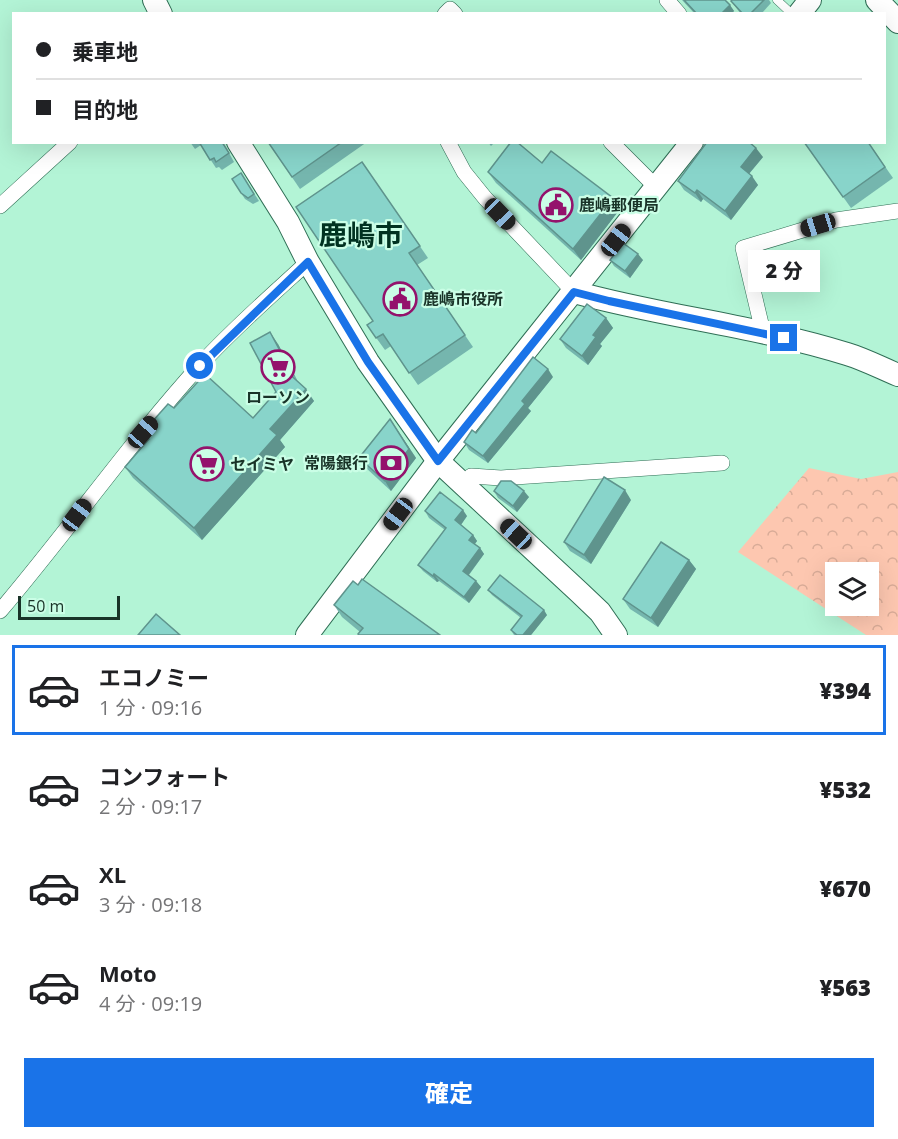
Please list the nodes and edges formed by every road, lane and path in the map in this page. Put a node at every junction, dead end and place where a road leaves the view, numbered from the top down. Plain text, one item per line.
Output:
1 (666, 0) edge
2 (777, 0) edge
3 (810, 0) edge
4 (876, 0) edge
5 (677, 12) edge
6 (790, 12) edge
7 (801, 12) edge
8 (898, 22) edge
9 (68, 144) edge
10 (239, 144) edge
11 (449, 144) edge
12 (613, 144) edge
13 (690, 144) edge
14 (657, 188) junction
15 (0, 206) edge
16 (898, 211) edge
17 (308, 262) junction
18 (574, 292) junction
19 (763, 332) junction
20 (898, 375) edge
21 (438, 461) junction
22 (722, 463) dead end
23 (471, 476) dead end
24 (0, 611) edge
25 (307, 635) edge
26 (616, 635) edge

1 - 5 street
2 - 6 lane
3 - 7 street
4 - 8 street
9 - 15 street
10 - 17 street
11 - 18 street
12 - 14 street
13 - 14 street
14 - 18 street
16 - 19 street
17 - 21 street
17 - 24 street
18 - 19 street
18 - 21 street
19 - 20 street
21 - 25 street
21 - 26 street
22 - 23 street

